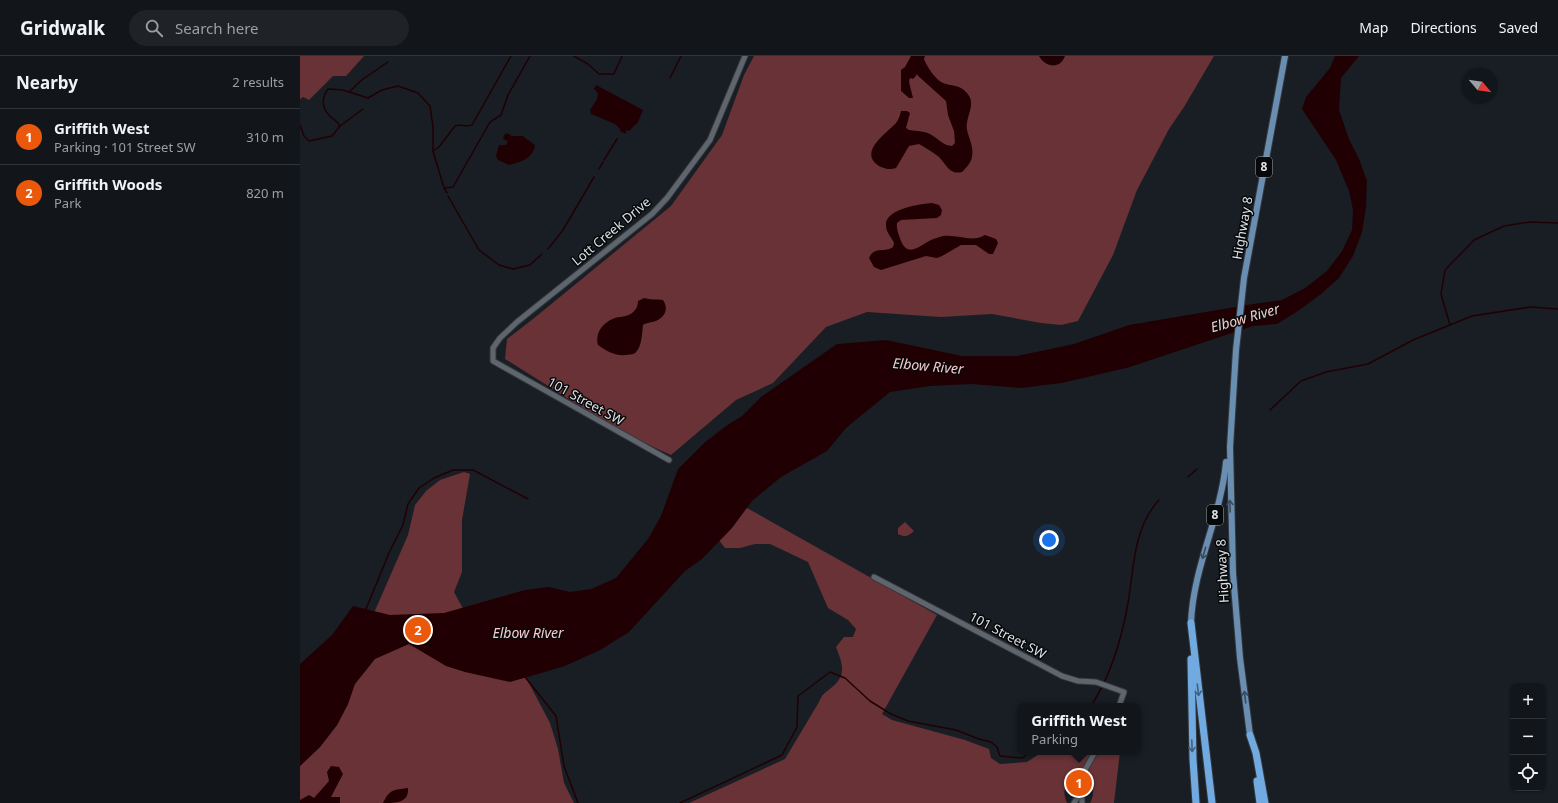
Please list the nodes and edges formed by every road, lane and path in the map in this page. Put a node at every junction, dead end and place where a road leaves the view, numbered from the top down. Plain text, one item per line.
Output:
1 (745, 56) edge
2 (1285, 56) edge
3 (492, 361) joint
4 (1232, 405) junction
5 (669, 460) dead end
6 (874, 577) dead end
7 (1191, 623) junction
8 (1120, 703) edge
9 (1250, 736) junction
10 (1093, 755) edge
11 (1081, 792) junction
12 (1074, 803) edge
13 (1082, 803) edge
14 (1196, 803) edge
15 (1212, 803) edge
16 (1260, 803) edge
17 (1265, 803) edge

1 - 3 street, Lott Creek Drive
2 - 4 main road, Highway 8 / 8
3 - 5 street, 101 Street SW
4 -> 7 main road, Highway 8 / 8
9 -> 4 main road, Highway 8 / 8
6 - 8 street, 101 Street SW
7 -> 14 highway
7 -> 15 highway
9 - 16 highway
9 - 17 highway
10 - 11 street
11 - 12 street
11 - 13 street

